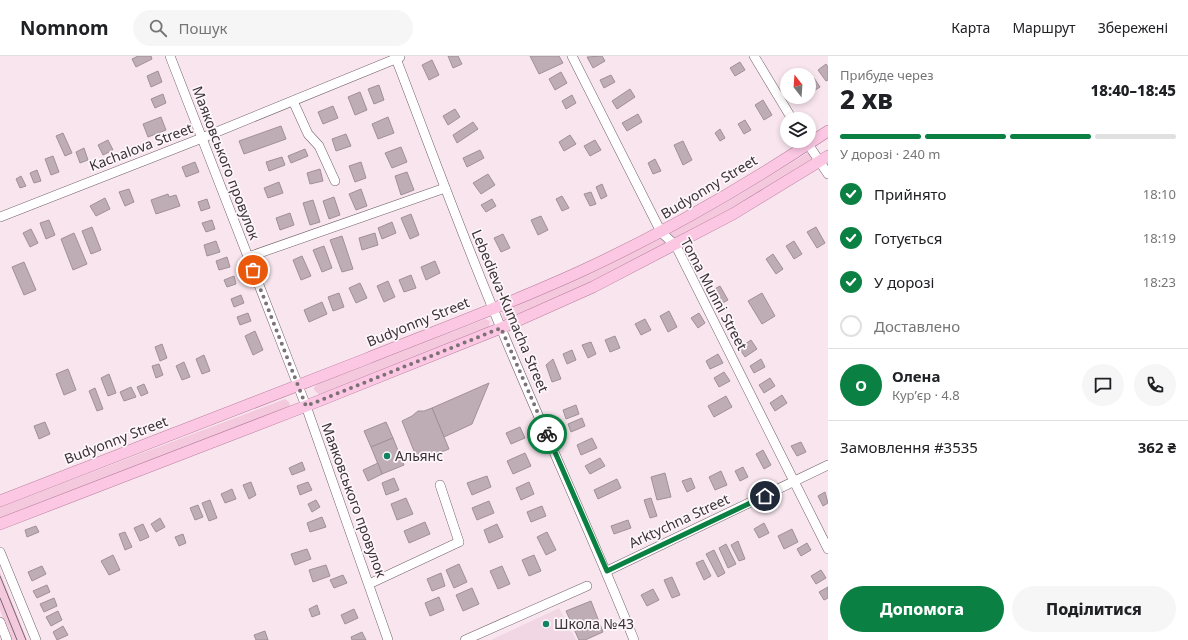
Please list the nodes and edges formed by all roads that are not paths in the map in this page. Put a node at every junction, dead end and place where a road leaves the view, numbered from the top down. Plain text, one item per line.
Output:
1 (170, 56) edge
2 (572, 56) edge
3 (754, 56) edge
4 (398, 57) edge
5 (293, 101) junction
6 (788, 112) edge
7 (828, 131) edge
8 (202, 138) junction
9 (816, 138) edge
10 (799, 148) edge
11 (812, 148) edge
12 (824, 159) edge
13 (828, 174) edge
14 (335, 181) dead end
15 (445, 188) junction
16 (0, 217) edge
17 (661, 232) junction
18 (676, 246) junction
19 (248, 257) junction
20 (493, 308) junction
21 (501, 328) junction
22 (298, 386) junction
23 (306, 406) junction
24 (828, 465) edge
25 (794, 483) junction
26 (440, 485) dead end
27 (0, 501) edge
28 (0, 524) edge
29 (828, 549) edge
30 (0, 552) edge
31 (607, 571) junction
32 (369, 584) junction
33 (586, 586) dead end
34 (0, 622) edge
35 (7, 640) edge
36 (36, 640) edge
37 (388, 640) edge
38 (465, 640) edge
39 (634, 640) edge

1 - 8 street, Маяковського провулок
2 - 17 street, Toma Munni Street
3 - 6 street
4 - 5 street, Kachalova Street
4 - 15 street, Lebedieva-Kumacha Street
5 - 8 street, Kachalova Street
5 - 14 street
7 - 9 main road, Budyonny Street
8 - 16 street, Kachalova Street
8 - 19 street, Маяковського провулок
10 - 17 main road, Budyonny Street
11 - 12 street
12 - 13 street
12 - 18 main road
15 - 19 street
15 - 20 street, Lebedieva-Kumacha Street
17 - 18 street, Toma Munni Street
17 - 20 main road, Budyonny Street
18 - 21 main road
18 - 25 street, Toma Munni Street
19 - 22 street, Маяковського провулок
20 - 21 street, Lebedieva-Kumacha Street
20 - 22 main road, Budyonny Street
21 - 23 main road
21 - 31 street, Lebedieva-Kumacha Street
22 - 23 street, Маяковського провулок
22 - 27 main road, Budyonny Street
23 - 28 main road
23 - 32 street, Маяковського провулок
24 - 25 street, Arktychna Street
25 - 29 street, Toma Munni Street
25 - 31 street, Arktychna Street
26 - 32 street
30 - 36 street
31 - 39 street, Lebedieva-Kumacha Street
32 - 37 street, Маяковського провулок
33 - 38 street
34 - 35 street

